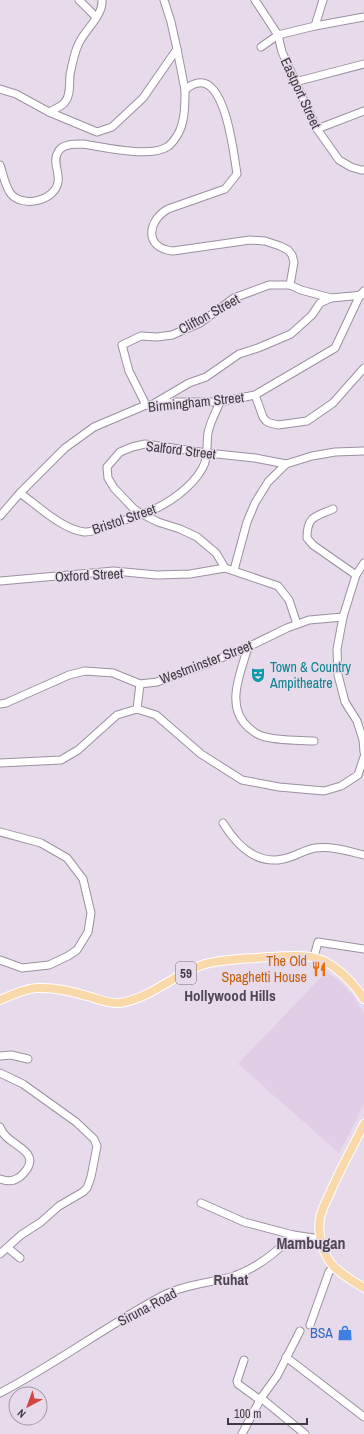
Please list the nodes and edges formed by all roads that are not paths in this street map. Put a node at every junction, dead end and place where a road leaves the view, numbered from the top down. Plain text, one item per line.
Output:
1 (78, 0) edge
2 (102, 0) edge
3 (164, 0) edge
4 (255, 0) edge
5 (323, 0) edge
6 (96, 17) junction
7 (364, 17) edge
8 (315, 26) junction
9 (278, 35) junction
10 (261, 47) dead end
11 (177, 49) junction
12 (364, 64) edge
13 (295, 82) junction
14 (0, 89) edge
15 (185, 90) junction
16 (364, 111) edge
17 (49, 112) junction
18 (317, 129) junction
19 (0, 165) edge
20 (364, 170) edge
21 (290, 285) junction
22 (363, 294) edge
23 (331, 298) junction
24 (364, 368) edge
25 (254, 395) junction
26 (220, 402) junction
27 (150, 405) junction
28 (364, 451) edge
29 (207, 453) junction
30 (286, 464) junction
31 (20, 493) junction
32 (333, 509) dead end
33 (142, 514) junction
34 (0, 516) edge
35 (364, 563) edge
36 (225, 568) junction
37 (234, 570) junction
38 (356, 575) junction
39 (0, 581) edge
40 (343, 617) junction
41 (297, 624) junction
42 (248, 647) junction
43 (140, 684) junction
44 (0, 704) edge
45 (137, 709) junction
46 (314, 741) dead end
47 (364, 752) edge
48 (364, 757) edge
49 (0, 763) edge
50 (224, 822) dead end
51 (0, 832) edge
52 (364, 855) edge
53 (364, 949) edge
54 (314, 957) junction
55 (0, 960) edge
56 (364, 999) edge
57 (0, 1000) edge
58 (0, 1056) edge
59 (28, 1059) dead end
60 (0, 1073) edge
61 (364, 1124) edge
62 (0, 1127) edge
63 (0, 1179) edge
64 (201, 1203) dead end
65 (293, 1235) junction
66 (321, 1239) junction
67 (8, 1248) junction
68 (0, 1254) edge
69 (20, 1258) dead end
70 (334, 1266) junction
71 (364, 1288) edge
72 (310, 1325) dead end
73 (300, 1331) dead end
74 (286, 1357) junction
75 (244, 1360) dead end
76 (0, 1393) edge
77 (260, 1399) junction
78 (364, 1417) edge
79 (242, 1434) edge
80 (305, 1434) edge

1 - 6 street
2 - 6 street
3 - 11 street
4 - 9 street, Eastport Street
5 - 8 street
6 - 17 street
7 - 8 street
8 - 9 street
9 - 10 street
9 - 13 street, Eastport Street
11 - 15 street
11 - 17 street
12 - 13 street
13 - 18 street, Eastport Street
14 - 17 street
15 - 19 street
15 - 21 street
16 - 18 street
18 - 20 street, Eastport Street
21 - 23 street, Clifton Street
21 - 27 street, Clifton Street
22 - 23 street, Clifton Street
22 - 25 street, Birmingham Street
23 - 27 street
24 - 25 street
25 - 26 street, Birmingham Street
26 - 27 street, Birmingham Street
26 - 29 street, Bristol Street
27 - 31 street, Birmingham Street
28 - 30 street
29 - 30 street, Salford Street
29 - 33 street, Bristol Street
29 - 33 street, Salford Street
30 - 37 street
31 - 33 street, Bristol Street
31 - 34 street, Birmingham Street
32 - 38 street
33 - 36 street, Salford Street
35 - 38 street
36 - 37 street
36 - 39 street, Oxford Street
37 - 41 street
38 - 40 street
40 - 41 street, Westminster Street
40 - 47 street
41 - 42 street, Westminster Street
42 - 43 street, Westminster Street
42 - 46 street
43 - 44 street, Westminster Street
43 - 45 street
45 - 48 street
45 - 49 street
50 - 52 street
51 - 55 street
53 - 54 street
54 - 56 main road, 59
54 - 57 main road, 59
58 - 59 street
60 - 67 street
61 - 66 main road
62 - 63 street
64 - 65 street
65 - 66 street
65 - 76 street, Siruna Road
66 - 70 main road
67 - 68 street
67 - 69 street
70 - 71 main road
70 - 72 street
73 - 74 street
74 - 77 street
74 - 78 street
75 - 77 street
77 - 79 street
77 - 80 street

